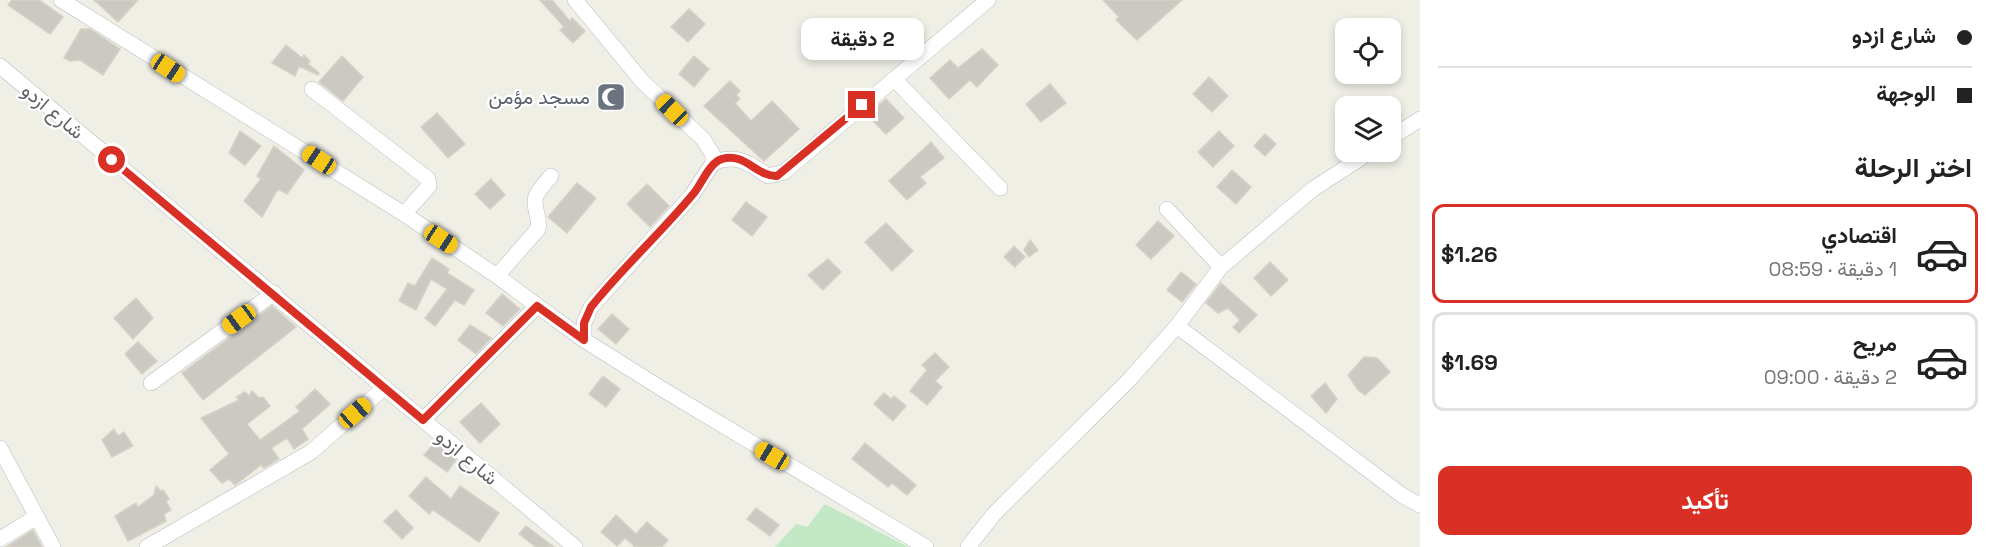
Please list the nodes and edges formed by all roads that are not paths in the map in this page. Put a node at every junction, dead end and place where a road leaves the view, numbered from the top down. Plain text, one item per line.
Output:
1 (61, 0) edge
2 (575, 0) edge
3 (988, 0) edge
4 (0, 66) edge
5 (894, 79) junction
6 (312, 89) dead end
7 (1420, 119) edge
8 (1401, 131) edge
9 (1355, 162) edge
10 (713, 163) junction
11 (551, 176) dead end
12 (1000, 189) dead end
13 (1167, 209) dead end
14 (404, 214) junction
15 (1221, 267) junction
16 (497, 276) junction
17 (274, 293) junction
18 (537, 306) junction
19 (1177, 326) junction
20 (584, 340) junction
21 (151, 383) dead end
22 (384, 388) junction
23 (423, 420) junction
24 (0, 448) edge
25 (1420, 506) edge
26 (36, 517) junction
27 (0, 539) edge
28 (53, 547) edge
29 (147, 547) edge
30 (575, 547) edge
31 (926, 547) edge
32 (968, 547) edge

1 - 14 street
2 - 10 street
3 - 5 street
4 - 17 street, شارع ازدو
5 - 10 street
5 - 12 street
6 - 14 street
7 - 8 street
9 - 15 street
10 - 20 street
11 - 16 street
13 - 15 street
14 - 16 street
15 - 19 street
16 - 18 street
17 - 21 street
17 - 22 street, شارع ازدو
18 - 20 street
18 - 23 street
19 - 25 street
19 - 32 street
20 - 31 street
22 - 23 street, شارع ازدو
22 - 29 street
23 - 30 street, شارع ازدو
24 - 26 street
26 - 27 street
26 - 28 street

